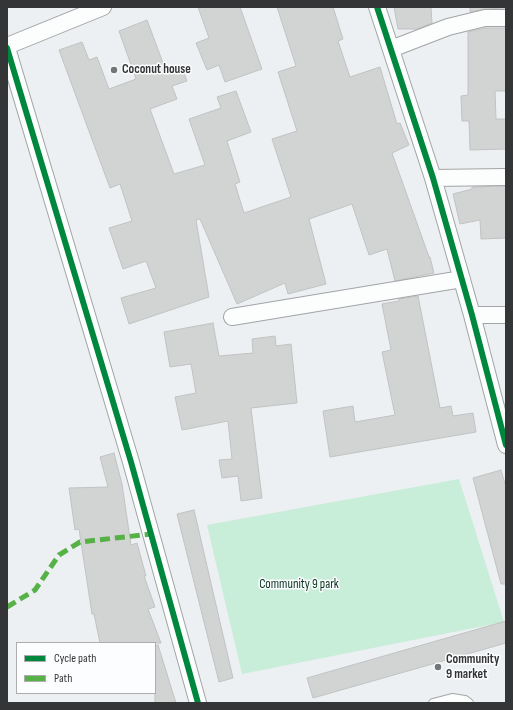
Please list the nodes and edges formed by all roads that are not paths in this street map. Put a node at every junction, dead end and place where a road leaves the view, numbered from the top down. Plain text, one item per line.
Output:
1 (103, 7) edge
2 (377, 7) edge
3 (506, 18) edge
4 (7, 47) edge
5 (391, 49) junction
6 (506, 177) edge
7 (433, 178) junction
8 (462, 279) junction
9 (472, 315) junction
10 (506, 315) edge
11 (232, 317) dead end
12 (500, 398) edge
13 (506, 445) edge
14 (198, 703) edge
15 (433, 703) edge
16 (469, 703) edge

1 - 4 street
2 - 5 street
3 - 5 street
4 - 14 street
5 - 7 street
6 - 7 street
7 - 8 street
8 - 9 street
8 - 11 street
9 - 10 street
9 - 12 street
12 - 13 street
15 - 16 lane

